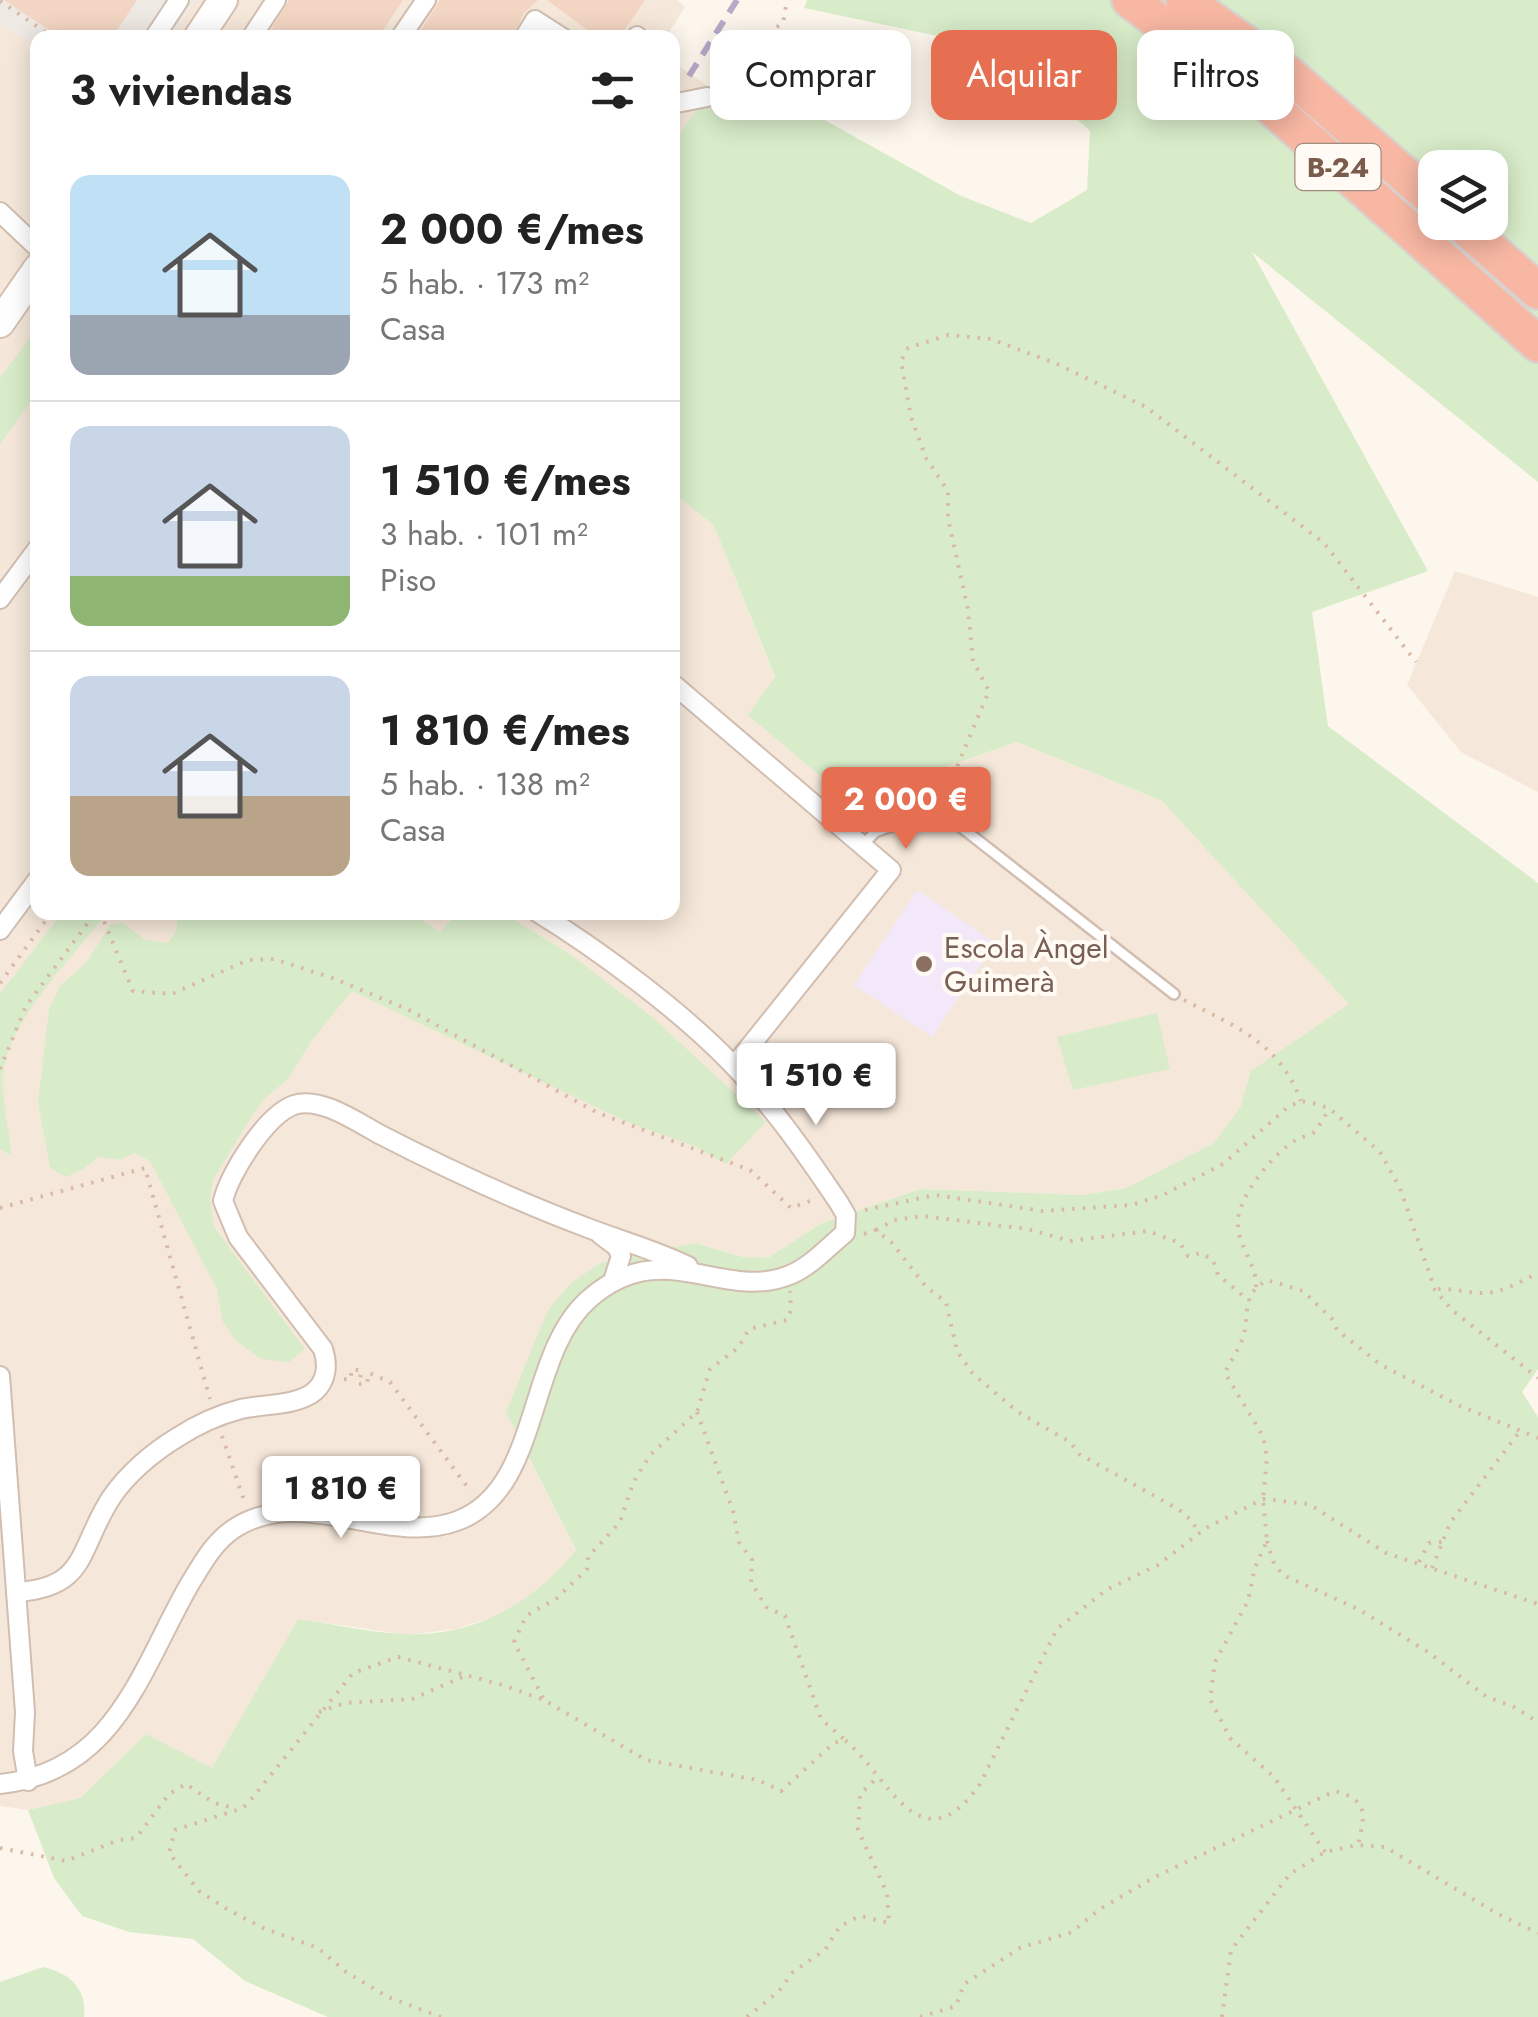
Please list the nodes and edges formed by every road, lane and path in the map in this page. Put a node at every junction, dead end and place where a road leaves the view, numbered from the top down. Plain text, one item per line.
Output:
1 (180, 0) edge
2 (223, 0) edge
3 (276, 0) edge
4 (426, 0) edge
5 (787, 0) edge
6 (1130, 0) edge
7 (1184, 0) edge
8 (0, 1) edge
9 (42, 30) edge
10 (159, 30) edge
11 (203, 30) edge
12 (257, 30) edge
13 (405, 30) edge
14 (529, 30) edge
15 (551, 30) edge
16 (707, 98) joint
17 (680, 103) edge
18 (1418, 187) edge
19 (0, 212) edge
20 (30, 240) edge
21 (1480, 240) edge
22 (30, 280) edge
23 (1538, 290) edge
24 (0, 323) edge
25 (1538, 344) edge
26 (30, 559) edge
27 (0, 599) edge
28 (1416, 662) dead end
29 (680, 689) edge
30 (938, 809) junction
31 (863, 845) junction
32 (30, 890) edge
33 (46, 920) edge
34 (92, 920) edge
35 (102, 920) edge
36 (549, 920) edge
37 (0, 930) edge
38 (0, 983) edge
39 (1174, 994) joint
40 (734, 1066) junction
41 (0, 1069) edge
42 (1301, 1100) junction
43 (1330, 1109) junction
44 (815, 1199) dead end
45 (0, 1208) edge
46 (846, 1224) junction
47 (592, 1230) junction
48 (876, 1230) junction
49 (702, 1272) junction
50 (1538, 1273) edge
51 (789, 1276) junction
52 (613, 1281) junction
53 (1256, 1287) junction
54 (1435, 1290) junction
55 (1248, 1299) junction
56 (328, 1364) junction
57 (0, 1376) edge
58 (1538, 1378) edge
59 (697, 1412) junction
60 (215, 1416) junction
61 (1521, 1430) junction
62 (1538, 1438) edge
63 (1263, 1499) junction
64 (244, 1501) dead end
65 (482, 1507) junction
66 (1199, 1533) junction
67 (1267, 1541) junction
68 (1443, 1542) junction
69 (1419, 1563) junction
70 (1432, 1568) junction
71 (16, 1592) junction
72 (1538, 1604) edge
73 (468, 1675) junction
74 (544, 1700) junction
75 (319, 1712) junction
76 (1538, 1722) edge
77 (846, 1740) junction
78 (876, 1778) junction
79 (28, 1781) junction
80 (0, 1784) edge
81 (234, 1808) junction
82 (1297, 1810) junction
83 (1358, 1844) junction
84 (0, 1848) edge
85 (1325, 1852) junction
86 (1538, 1933) edge
87 (441, 2017) edge
88 (747, 2017) edge
89 (920, 2017) edge
90 (1222, 2017) edge

1 - 10 street
2 - 11 main road
3 - 12 street
4 - 13 street
5 - 16 path
6 - 25 highway, B-24
7 - 18 highway, B-24
8 - 9 path
14 - 15 street
16 - 17 street
19 - 20 street
21 - 23 highway
22 - 24 main road
26 - 27 street
28 - 30 path
29 - 31 street
30 - 31 lane
30 - 39 lane
31 - 40 street
32 - 37 street
33 - 38 path
34 - 41 path
35 - 44 path
36 - 40 street
39 - 42 path
40 - 46 street
42 - 43 path
42 - 46 path
43 - 53 path
43 - 54 path
45 - 60 path
46 - 48 path
46 - 51 street
47 - 49 street
47 - 52 street
47 - 56 street
48 - 55 path
48 - 66 path
49 - 51 street
49 - 52 street
50 - 54 path
51 - 59 path
52 - 65 street
53 - 55 path
53 - 61 path
54 - 58 path
55 - 63 path
56 - 60 street
56 - 65 path
57 - 71 street
59 - 74 path
59 - 77 path
60 - 64 path
60 - 71 street
61 - 62 path
61 - 68 path
63 - 66 path
63 - 67 path
63 - 69 path
65 - 79 street
66 - 78 path
67 - 76 path
67 - 82 path
68 - 69 path
68 - 70 path
69 - 70 path
70 - 72 path
71 - 79 street
73 - 74 path
73 - 75 path
73 - 75 path
74 - 77 path
75 - 81 path
77 - 78 path
78 - 88 path
79 - 80 street
81 - 84 path
81 - 87 path
82 - 83 path
82 - 85 path
82 - 89 path
83 - 85 path
83 - 86 path
85 - 90 path

